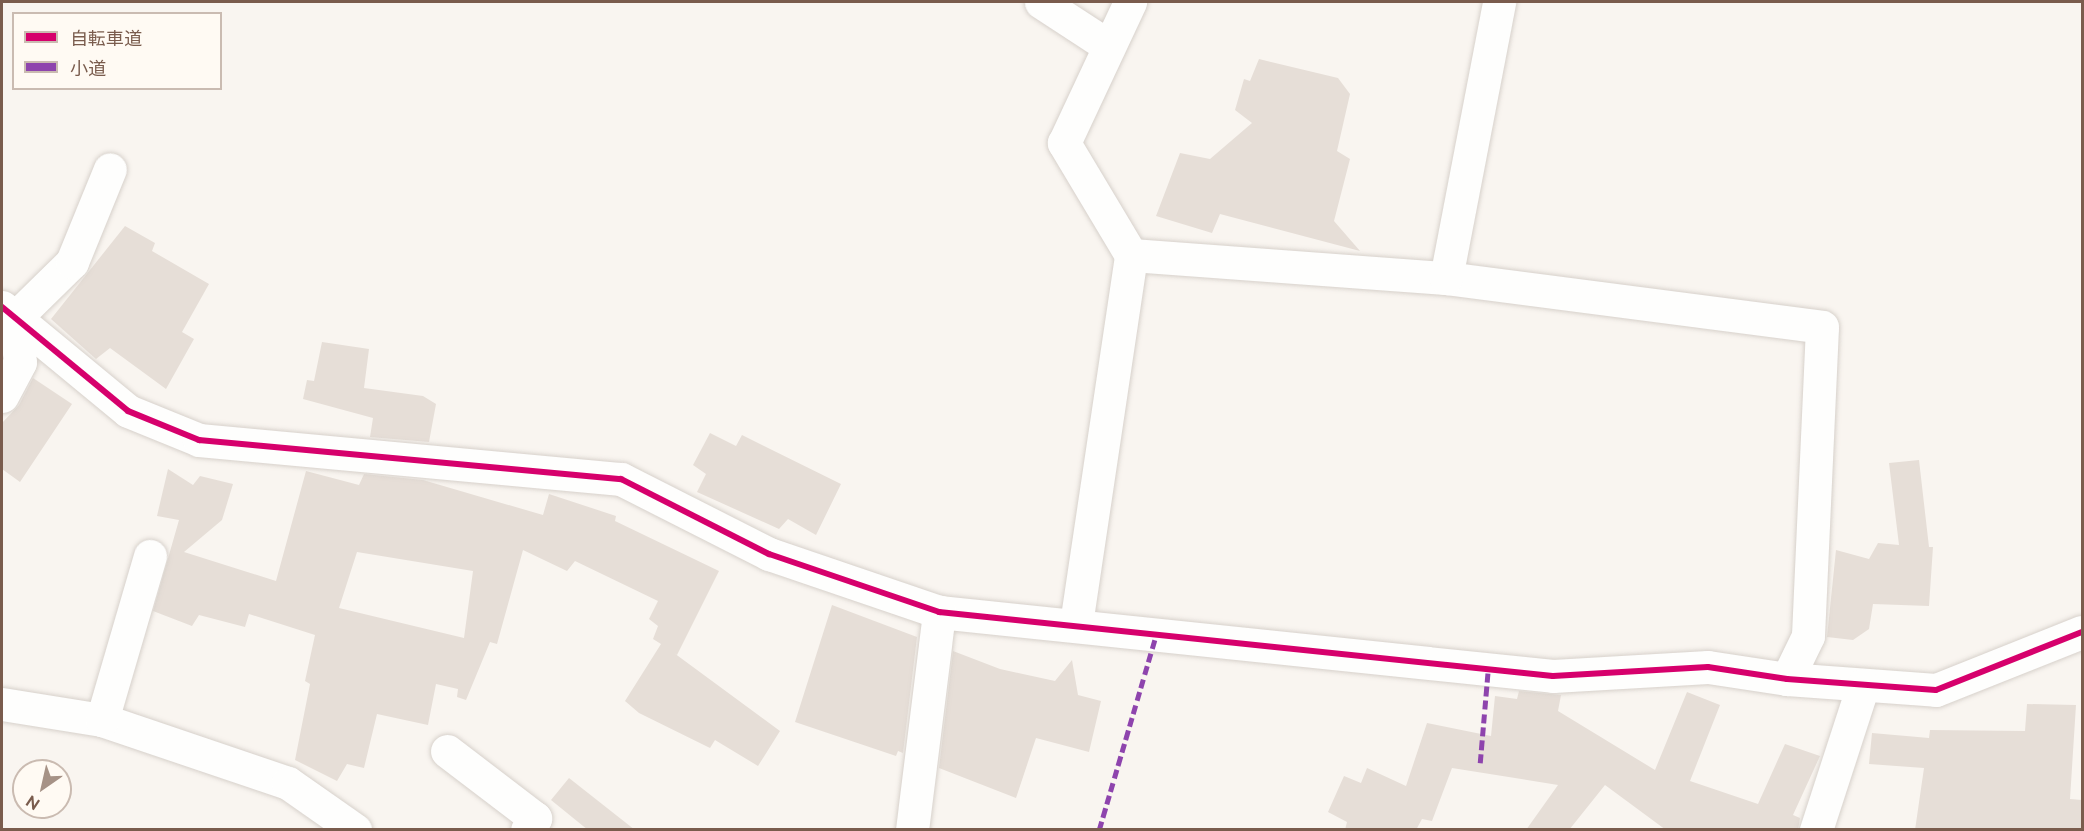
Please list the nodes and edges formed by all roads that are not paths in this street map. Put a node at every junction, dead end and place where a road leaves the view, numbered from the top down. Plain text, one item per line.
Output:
1 (1041, 2) edge
2 (1130, 2) edge
3 (1499, 2) edge
4 (1107, 45) junction
5 (110, 169) dead end
6 (1131, 255) junction
7 (1446, 278) junction
8 (8, 312) edge
9 (2, 396) edge
10 (150, 556) dead end
11 (939, 612) junction
12 (1076, 624) junction
13 (2082, 632) edge
14 (1787, 679) junction
15 (1863, 685) junction
16 (2, 704) edge
17 (102, 720) junction
18 (447, 752) dead end
19 (355, 830) edge
20 (527, 830) edge
21 (912, 830) edge
22 (1816, 830) edge

1 - 4 street
2 - 4 street
3 - 7 street
4 - 6 street
5 - 8 street
6 - 7 street
6 - 12 street
7 - 14 street
8 - 9 street
8 - 11 street
10 - 17 street
11 - 12 street
11 - 21 street
12 - 14 street
13 - 15 street
14 - 15 street
15 - 22 street
16 - 17 street
17 - 19 street
18 - 20 street

